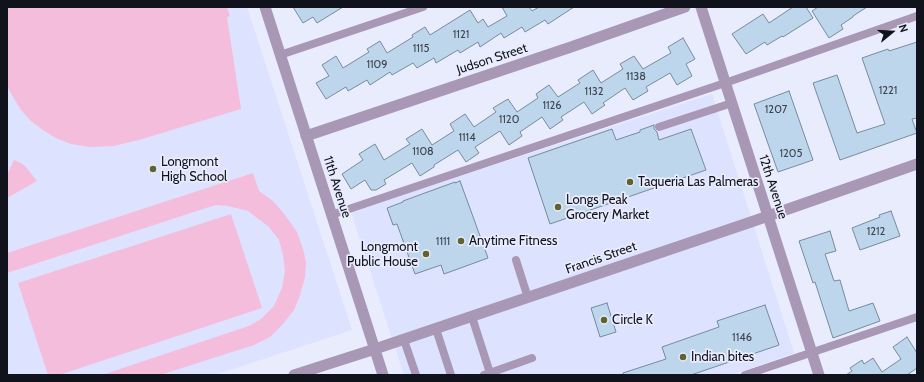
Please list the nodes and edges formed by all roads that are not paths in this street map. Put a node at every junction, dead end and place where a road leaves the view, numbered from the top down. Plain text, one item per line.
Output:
1 (265, 7) edge
2 (423, 7) edge
3 (685, 7) edge
4 (701, 7) edge
5 (917, 16) edge
6 (280, 55) junction
7 (725, 83) junction
8 (732, 103) junction
9 (660, 127) dead end
10 (306, 136) junction
11 (917, 164) edge
12 (331, 215) junction
13 (768, 216) junction
14 (516, 260) dead end
15 (528, 298) junction
16 (917, 316) edge
17 (472, 317) junction
18 (436, 329) junction
19 (404, 340) junction
20 (375, 349) junction
21 (812, 352) junction
22 (532, 358) dead end
23 (487, 374) edge
24 (294, 375) edge
25 (383, 375) edge
26 (416, 375) edge
27 (451, 375) edge
28 (745, 375) edge
29 (819, 375) edge

1 - 6 street, 11th Avenue
2 - 6 lane
3 - 10 street, Judson Street
4 - 7 street, 12th Avenue
5 - 7 lane
6 - 10 street, 11th Avenue
7 - 8 street, 12th Avenue
7 - 12 lane
8 - 9 lane
8 - 13 street, 12th Avenue
10 - 12 street, 11th Avenue
11 - 13 street, Francis Street
12 - 20 street, 11th Avenue
13 - 15 street, Francis Street
13 - 21 street, 12th Avenue
14 - 15 lane
15 - 17 street, Francis Street
16 - 21 lane
17 - 18 street, Francis Street
17 - 23 lane
18 - 19 street, Francis Street
18 - 27 lane
19 - 20 street, Francis Street
19 - 26 lane
20 - 24 street, Francis Street
20 - 25 street, 11th Avenue
21 - 28 lane
21 - 29 street, 12th Avenue
22 - 23 lane

